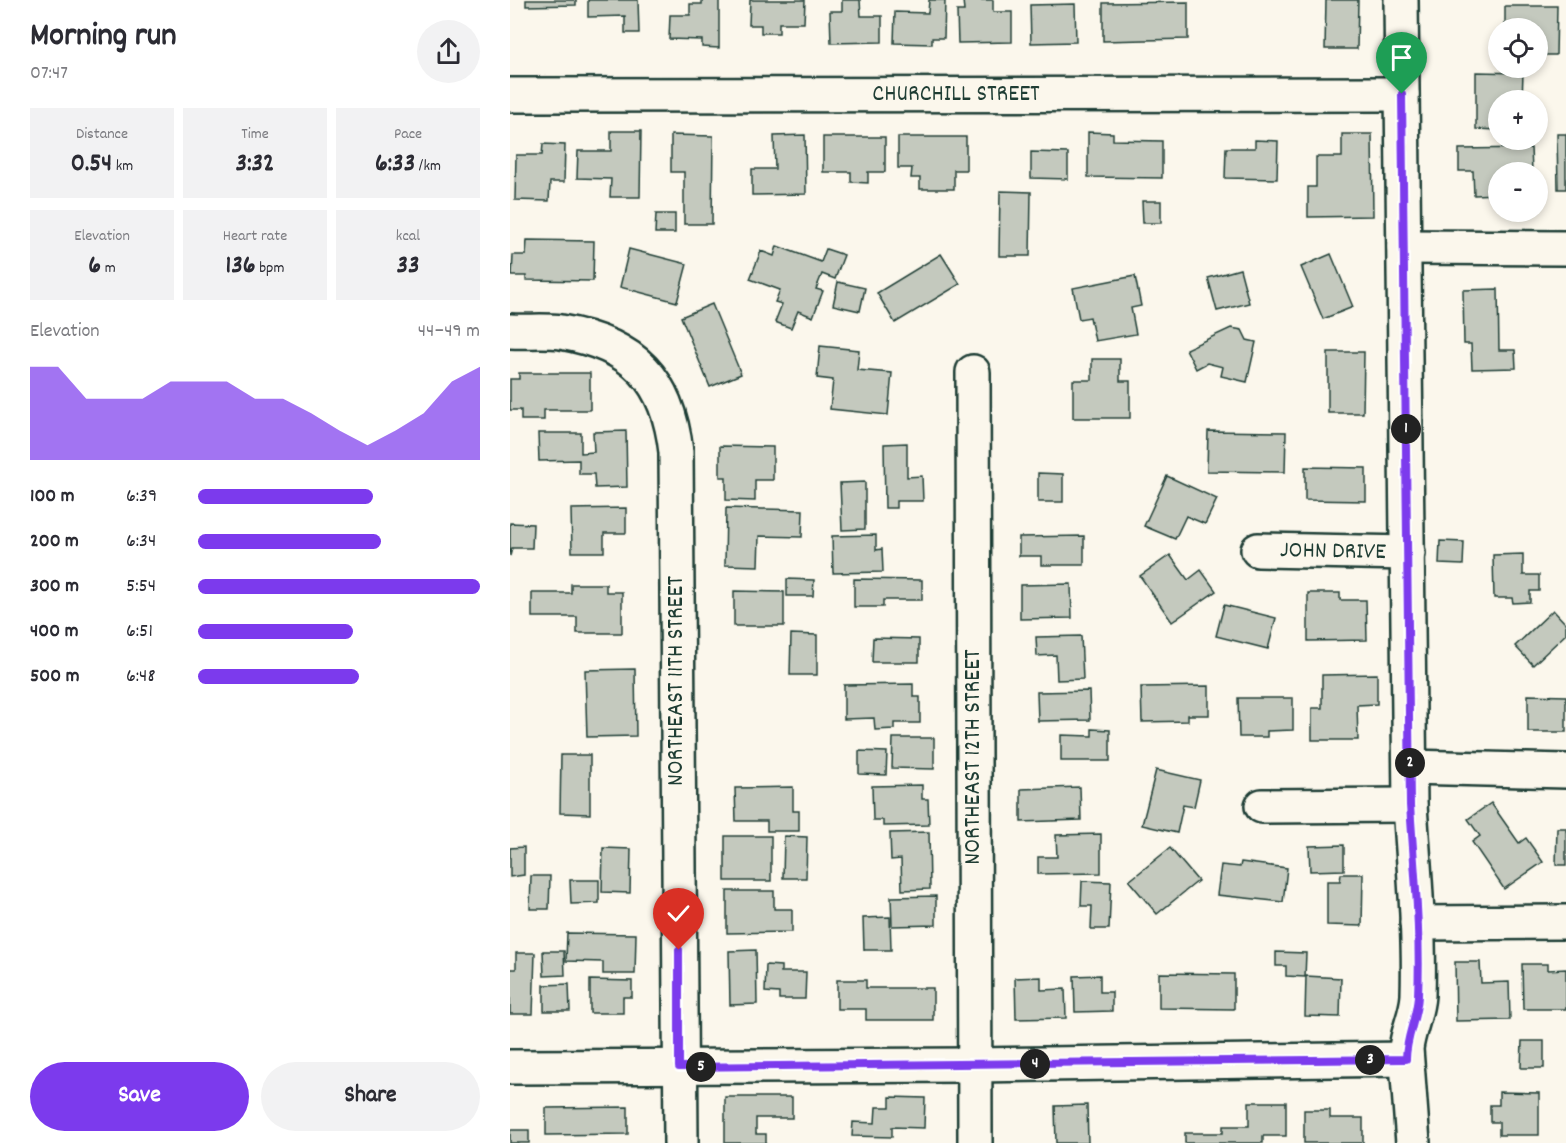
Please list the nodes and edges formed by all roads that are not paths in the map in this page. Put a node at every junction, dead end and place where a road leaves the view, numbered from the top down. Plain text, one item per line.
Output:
1 (1401, 0) edge
2 (1402, 94) junction
3 (510, 95) edge
4 (1404, 247) junction
5 (1566, 248) edge
6 (510, 331) edge
7 (973, 372) dead end
8 (1258, 550) dead end
9 (1408, 554) junction
10 (1410, 767) junction
11 (1566, 771) edge
12 (1410, 805) junction
13 (1262, 806) dead end
14 (1566, 922) edge
15 (1417, 923) junction
16 (1406, 1059) junction
17 (975, 1065) junction
18 (510, 1067) edge
19 (679, 1067) junction
20 (681, 1143) edge
21 (975, 1143) edge
22 (1413, 1143) edge

1 - 2 street
2 - 3 street, CHURCHILL STREET
2 - 4 street
4 - 5 street
4 - 9 street
6 - 19 street, NORTHEAST 11TH STREET
7 - 17 street, NORTHEAST 12TH STREET
8 - 9 street, JOHN DRIVE
9 - 10 street
10 - 11 street
10 - 12 street
12 - 13 street
12 - 15 street
14 - 15 street
15 - 16 street
16 - 17 street
16 - 22 street
17 - 19 street
17 - 21 street, NORTHEAST 12TH STREET
18 - 19 street
19 - 20 street, NORTHEAST 11TH STREET

